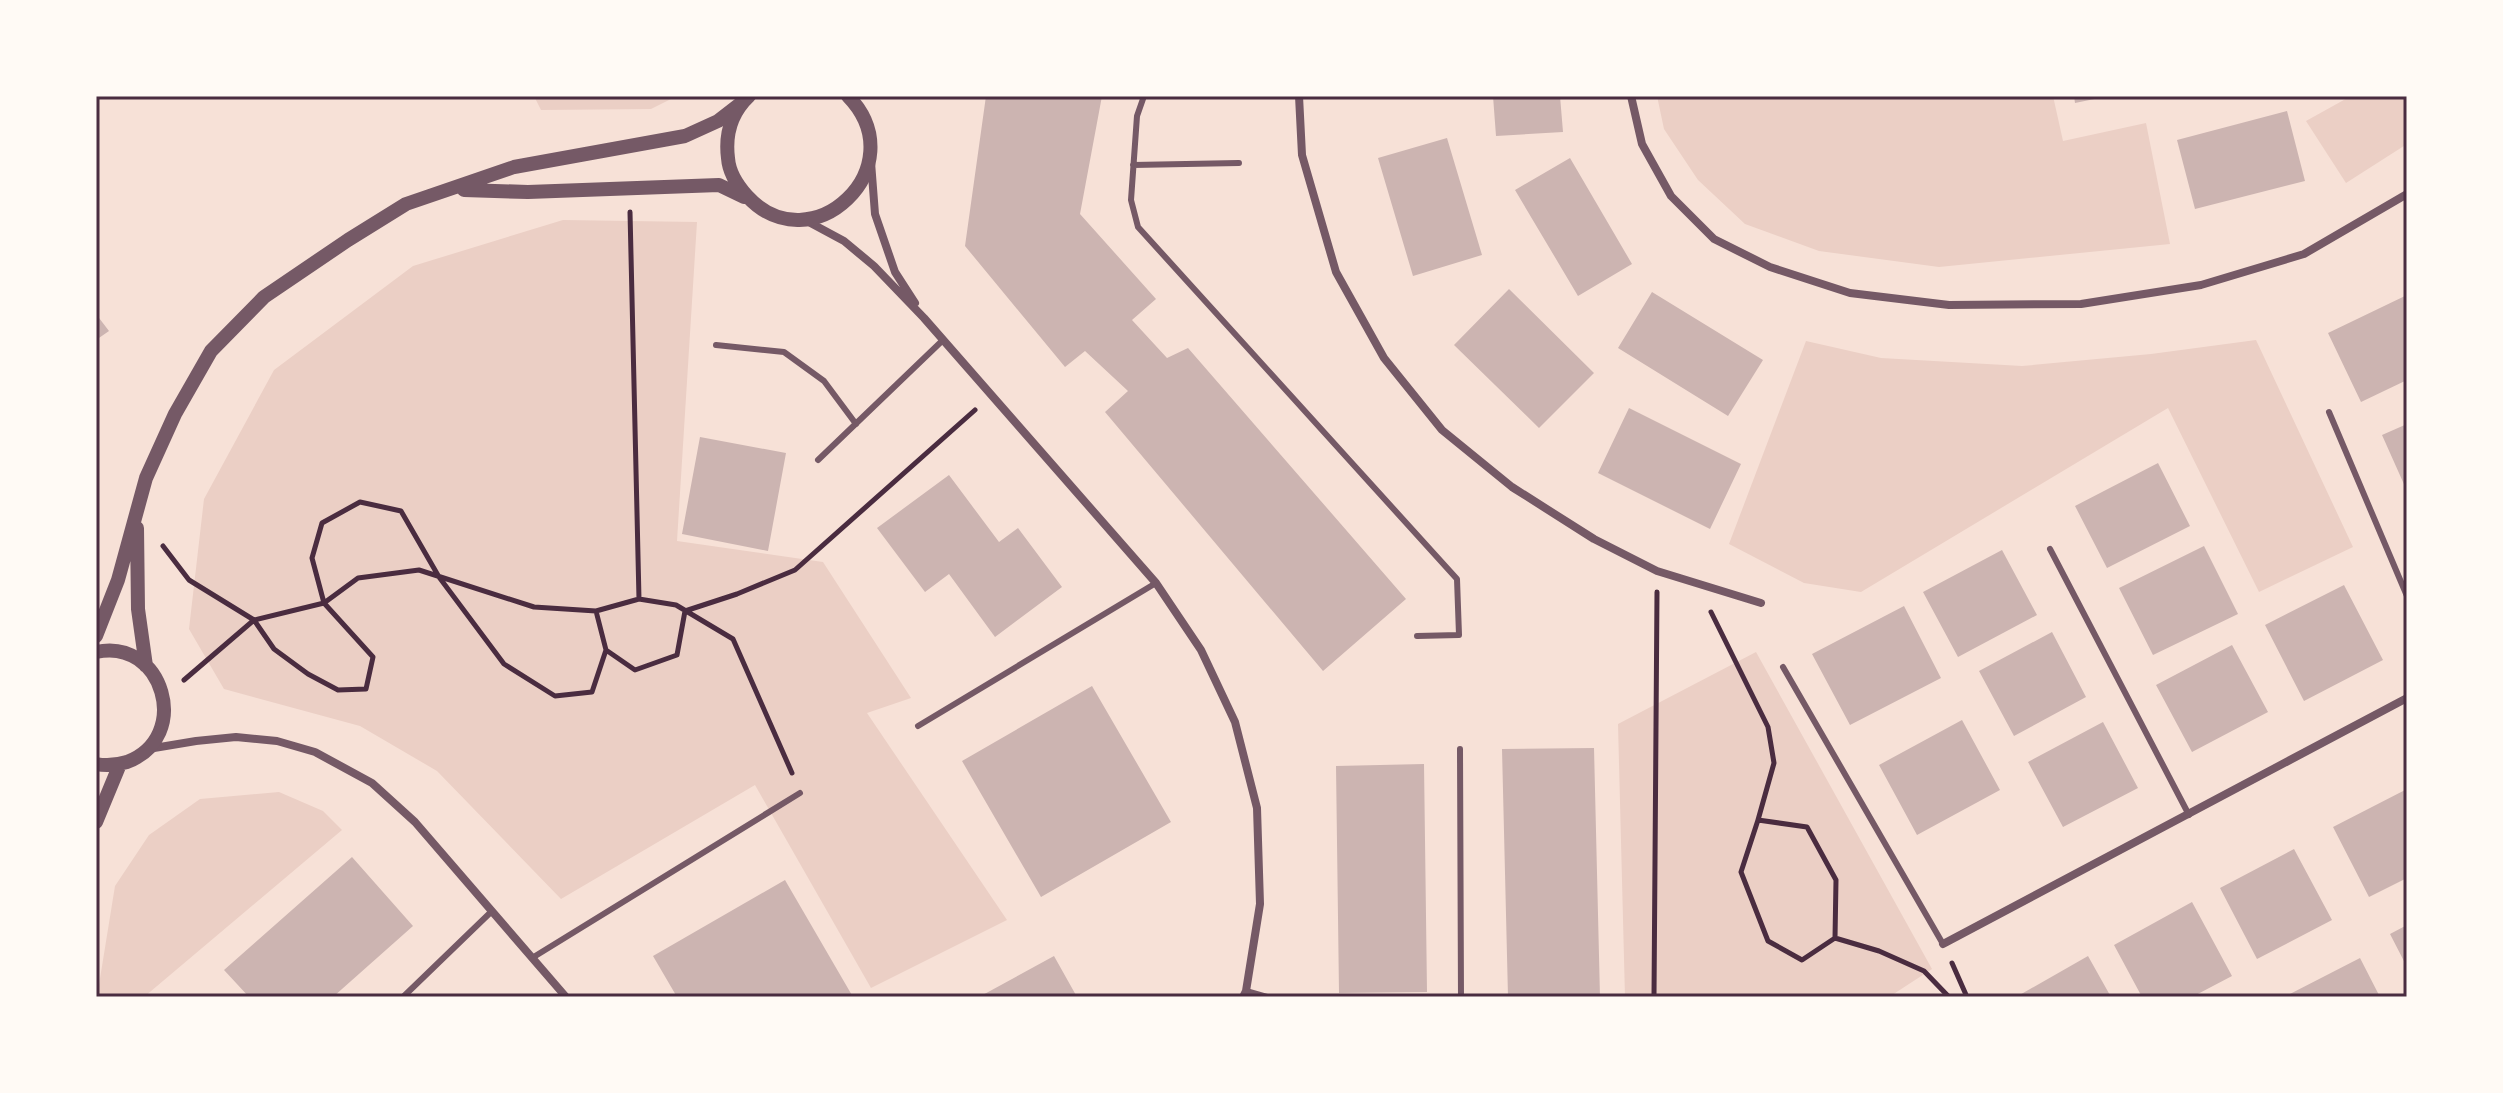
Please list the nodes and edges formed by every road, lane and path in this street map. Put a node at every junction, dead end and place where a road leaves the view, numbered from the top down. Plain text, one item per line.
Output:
1 (1144, 96) edge
2 (1299, 96) edge
3 (1631, 96) edge
4 (855, 99) edge
5 (744, 100) edge
6 (870, 155) junction
7 (1239, 163) dead end
8 (1133, 165) junction
9 (455, 189) junction
10 (629, 189) junction
11 (2407, 194) edge
12 (752, 202) junction
13 (804, 219) junction
14 (924, 318) junction
15 (943, 340) junction
16 (716, 345) dead end
17 (992, 395) junction
18 (2329, 412) dead end
19 (856, 424) junction
20 (818, 460) dead end
21 (137, 511) junction
22 (2050, 549) dead end
23 (1657, 571) junction
24 (439, 577) junction
25 (1156, 583) junction
26 (1697, 583) junction
27 (2407, 596) edge
28 (639, 599) junction
29 (324, 603) junction
30 (1761, 603) dead end
31 (596, 611) junction
32 (685, 611) junction
33 (254, 620) junction
34 (96, 636) edge
35 (1417, 636) dead end
36 (606, 650) junction
37 (96, 652) edge
38 (146, 666) junction
39 (1783, 667) dead end
40 (164, 697) junction
41 (2407, 698) edge
42 (918, 726) dead end
43 (1460, 749) dead end
44 (148, 750) junction
45 (96, 764) edge
46 (120, 764) junction
47 (800, 793) joint
48 (2189, 815) junction
49 (1758, 820) junction
50 (96, 822) edge
51 (492, 911) junction
52 (1835, 938) junction
53 (1943, 944) junction
54 (532, 958) junction
55 (1244, 994) edge
56 (403, 997) edge
57 (566, 997) edge
58 (1267, 997) edge
59 (1461, 997) edge
60 (1654, 997) edge
61 (1949, 997) edge
62 (1967, 997) edge

1 - 8 lane
2 - 23 street
3 - 11 street
4 - 6 street
5 - 9 street
5 - 12 street
6 - 13 street
6 - 14 street
7 - 8 lane
8 - 35 lane
9 - 10 street
9 - 21 street
10 - 12 street
10 - 28 path
12 - 13 street
13 - 14 street
14 - 15 street
15 - 17 street
15 - 19 lane
16 - 19 lane
17 - 25 street
17 - 32 path
18 - 27 lane
19 - 20 lane
21 - 33 path
21 - 34 street
21 - 38 street
22 - 48 lane
23 - 26 street
23 - 60 path
24 - 29 path
24 - 29 path
24 - 31 path
24 - 36 path
25 - 42 lane
25 - 55 street
26 - 30 street
26 - 49 path
28 - 31 path
28 - 32 path
29 - 33 path
29 - 33 path
31 - 36 path
32 - 36 path
32 - 47 path
33 - 40 path
37 - 38 street
38 - 40 street
39 - 53 lane
40 - 44 street
41 - 48 street
43 - 59 lane
44 - 46 street
44 - 51 street
45 - 46 street
46 - 50 street
47 - 54 lane
48 - 53 street
49 - 52 path
49 - 52 path
51 - 54 street
51 - 56 lane
52 - 61 path
53 - 62 path
54 - 57 street
55 - 58 lane

